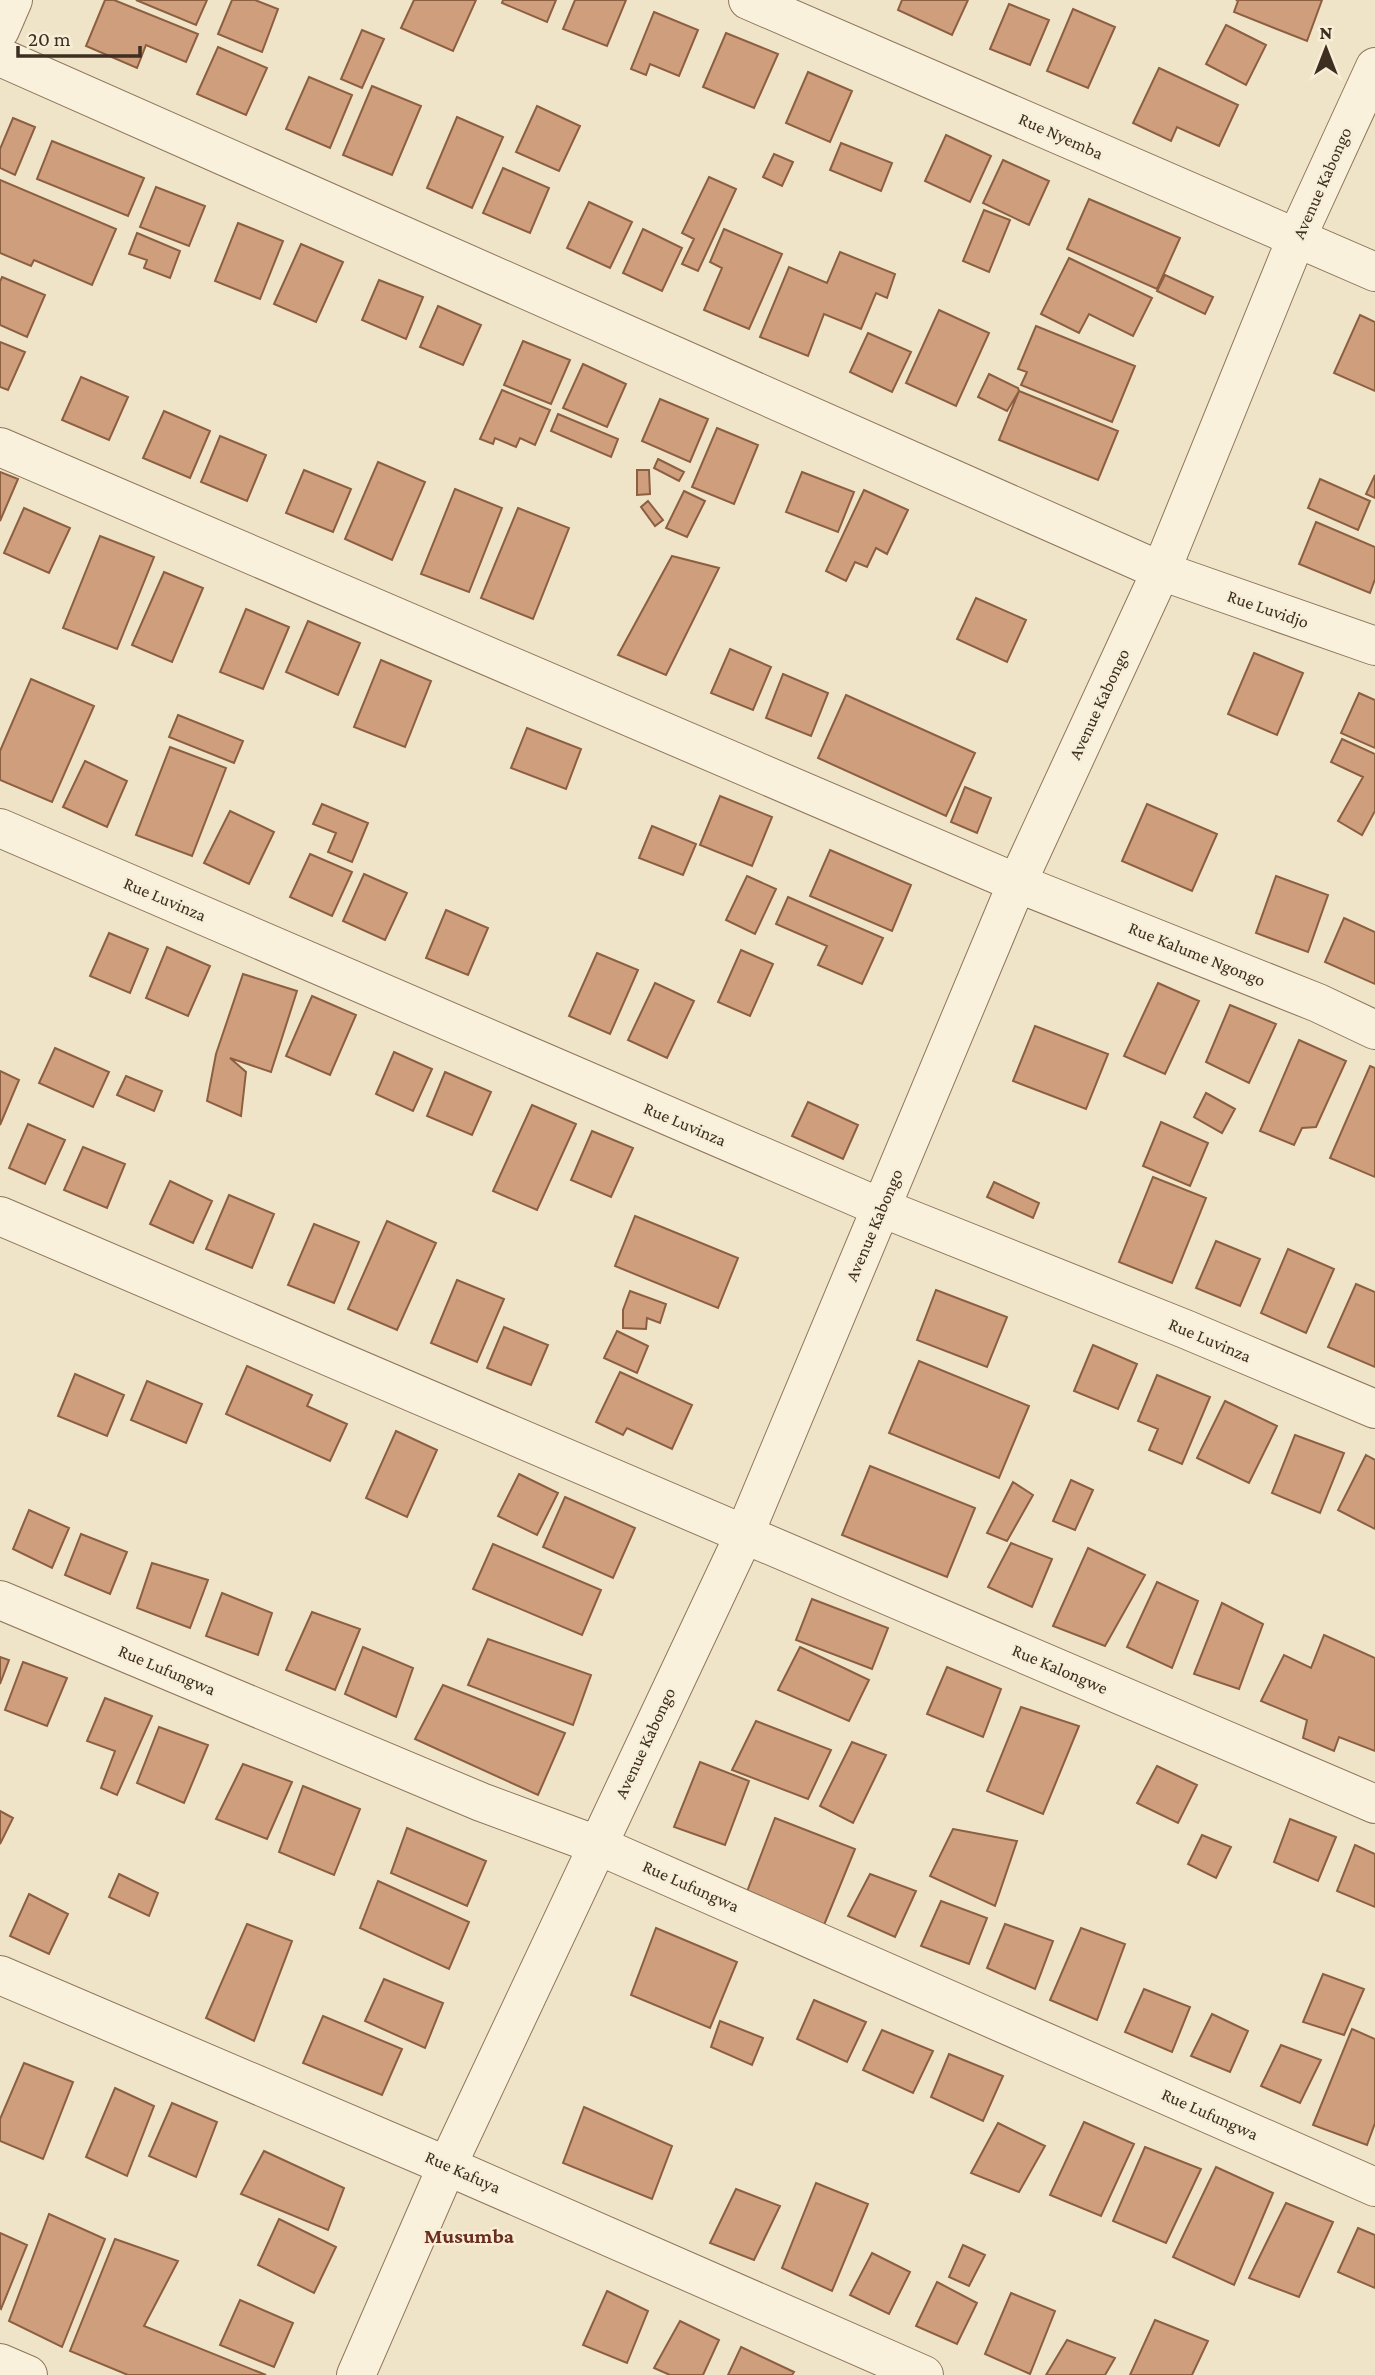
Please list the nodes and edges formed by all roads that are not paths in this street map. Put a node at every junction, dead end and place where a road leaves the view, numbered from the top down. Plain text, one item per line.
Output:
1 (13, 0) edge
2 (748, 0) edge
3 (0, 30) edge
4 (0, 57) edge
5 (1375, 67) edge
6 (1296, 239) junction
7 (1375, 272) edge
8 (0, 447) edge
9 (1161, 571) junction
10 (1375, 646) edge
11 (0, 828) edge
12 (1017, 883) junction
13 (1375, 1030) edge
14 (881, 1208) junction
15 (0, 1216) edge
16 (1375, 1409) edge
17 (744, 1535) junction
18 (0, 1600) edge
19 (1375, 1804) edge
20 (597, 1845) junction
21 (0, 1975) edge
22 (447, 2166) junction
23 (1375, 2187) edge
24 (0, 2363) edge
25 (28, 2375) edge
26 (356, 2375) edge
27 (923, 2375) edge

1 - 3 street
2 - 6 street, Rue Nyemba
4 - 9 street, Rue Luvidjo
5 - 6 street, Avenue Kabongo
6 - 7 street, Rue Nyemba
6 - 9 street, Avenue Kabongo
8 - 12 street, Rue Kalume Ngongo
9 - 10 street, Rue Luvidjo
9 - 12 street, Avenue Kabongo
11 - 14 street, Rue Luvinza
12 - 13 street, Rue Kalume Ngongo
12 - 14 street, Avenue Kabongo
14 - 16 street, Rue Luvinza
14 - 17 street, Avenue Kabongo
15 - 17 street, Rue Kalongwe
17 - 19 street, Rue Kalongwe
17 - 20 street, Avenue Kabongo
18 - 20 street, Rue Lufungwa
20 - 22 street, Avenue Kabongo
20 - 23 street, Rue Lufungwa
21 - 22 street, Rue Kafuya
22 - 26 street, Avenue Kabongo
22 - 27 street, Rue Kafuya
24 - 25 street

